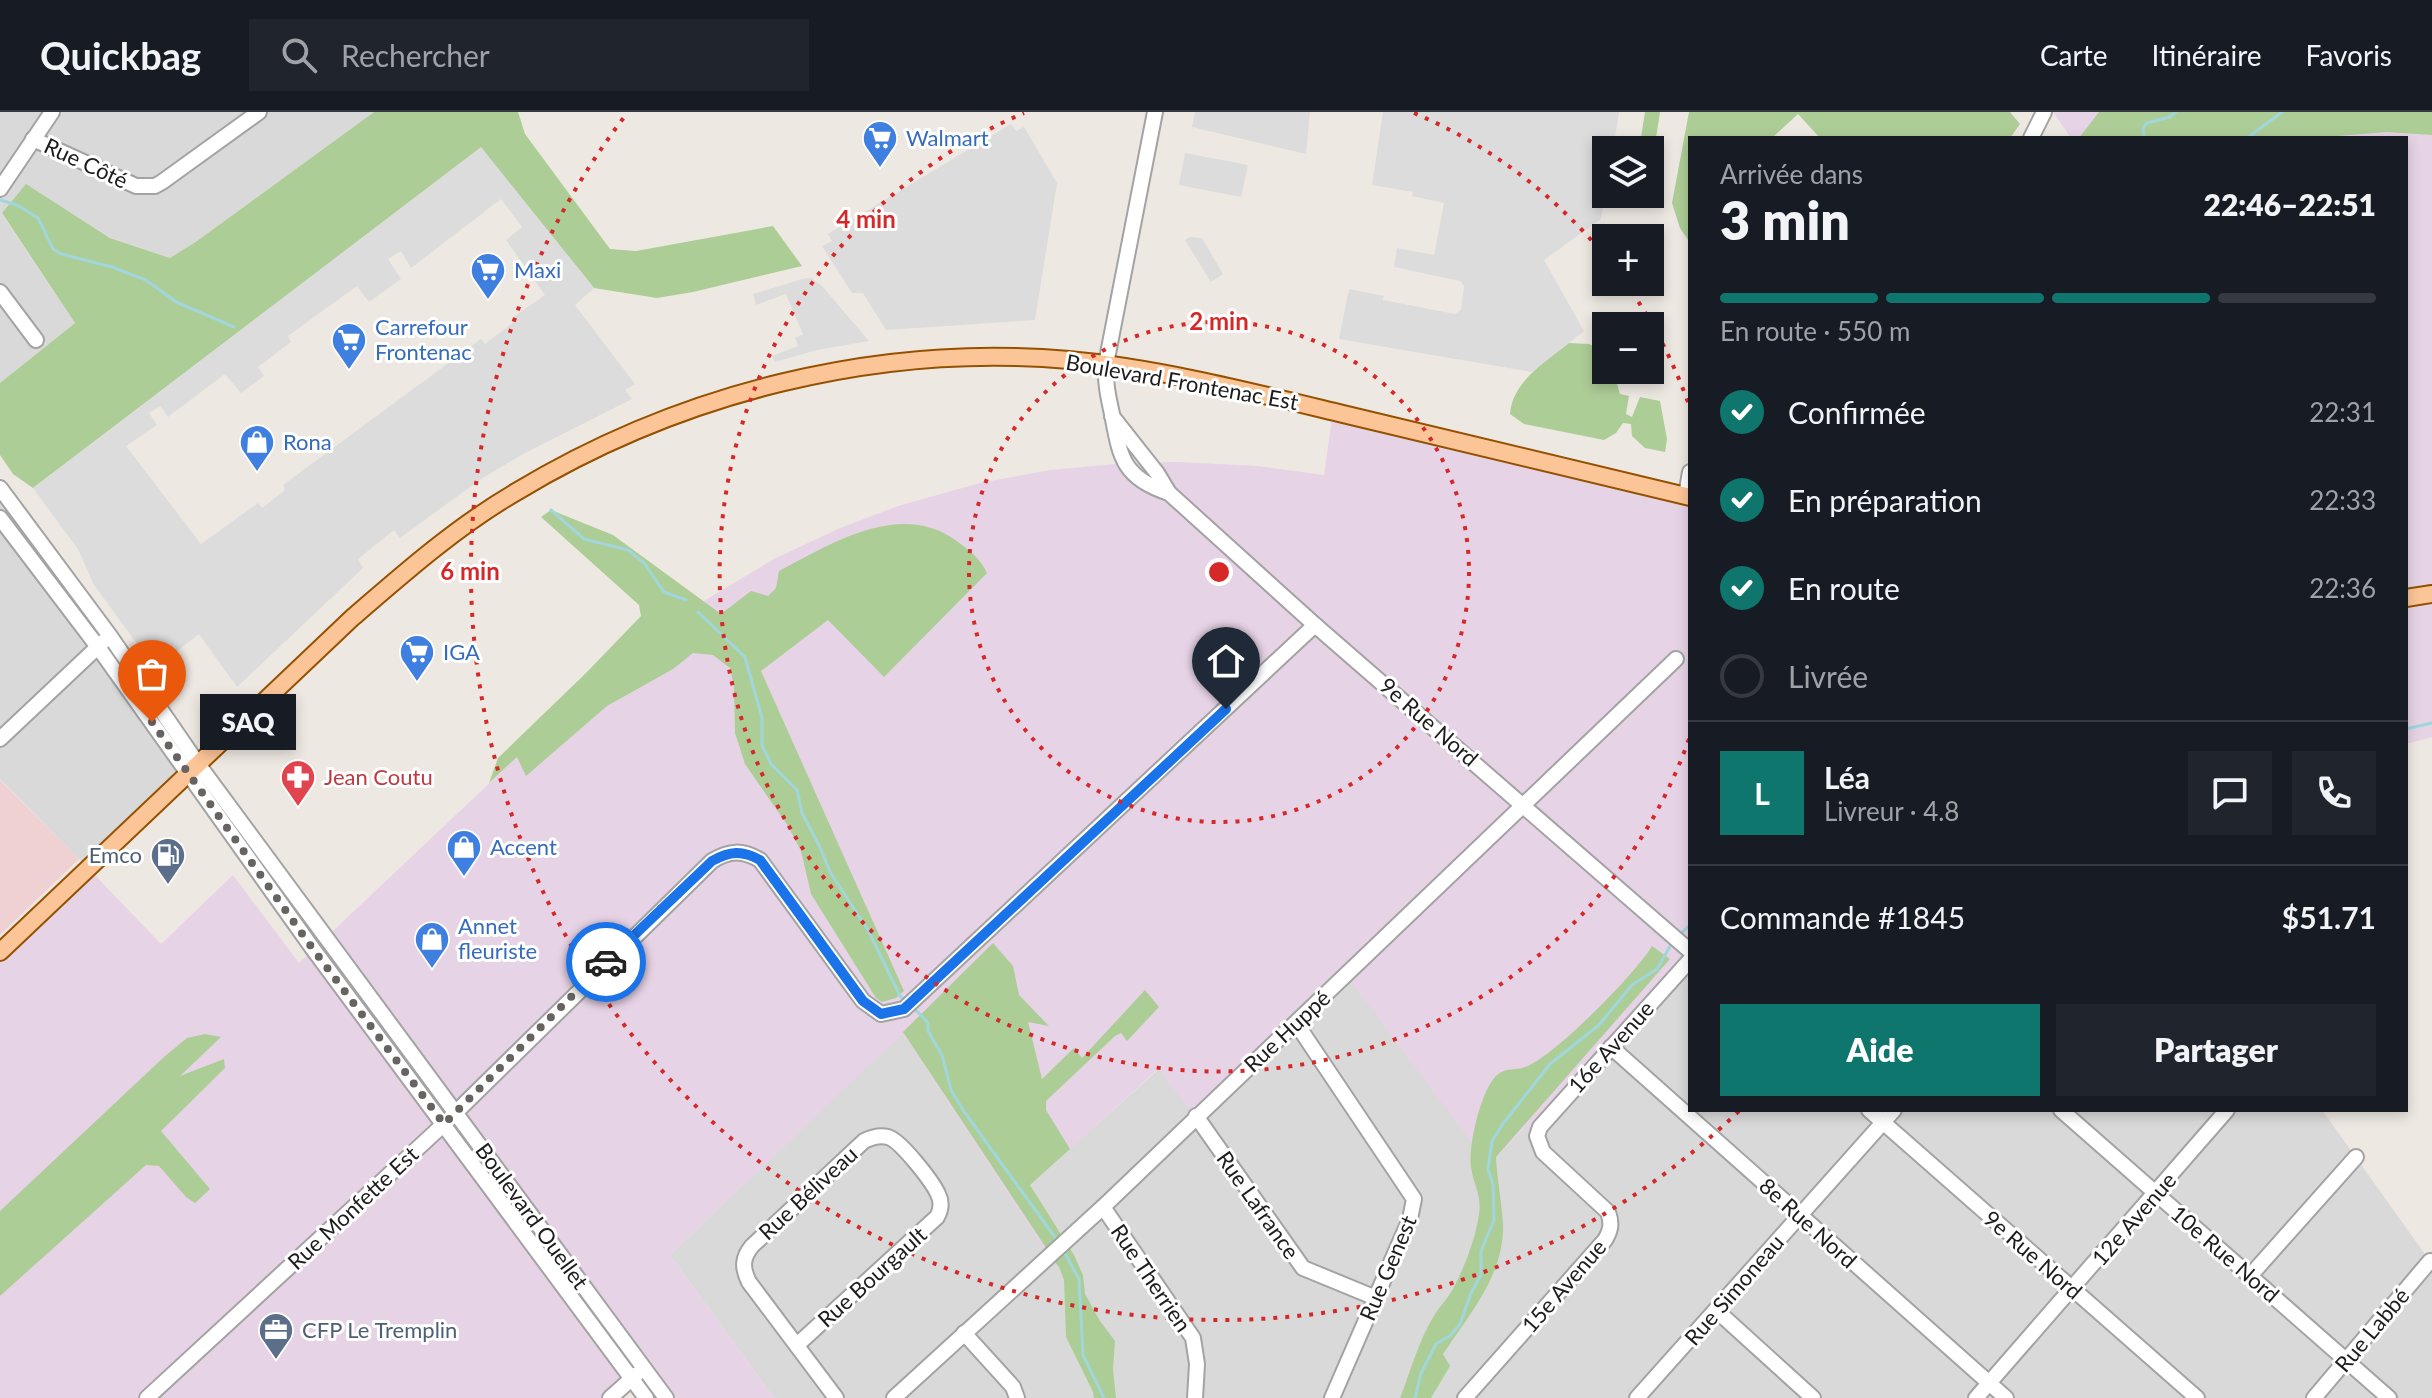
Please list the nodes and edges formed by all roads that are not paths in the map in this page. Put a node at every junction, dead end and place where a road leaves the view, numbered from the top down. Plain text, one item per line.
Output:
1 (52, 112) edge
2 (259, 112) edge
3 (1155, 112) edge
4 (2044, 112) edge
5 (2032, 136) edge
6 (33, 139) junction
7 (0, 189) edge
8 (0, 292) edge
9 (36, 340) dead end
10 (1106, 364) junction
11 (0, 488) edge
12 (1688, 496) edge
13 (0, 518) edge
14 (2432, 594) edge
15 (2408, 598) edge
16 (1315, 625) junction
17 (110, 636) junction
18 (98, 647) junction
19 (1676, 659) dead end
20 (0, 739) edge
21 (193, 768) junction
22 (1525, 806) junction
23 (250, 846) junction
24 (1686, 947) edge
25 (0, 952) edge
26 (1688, 962) edge
27 (1296, 1023) junction
28 (1611, 1047) junction
29 (456, 1111) junction
30 (1871, 1112) edge
31 (1892, 1112) edge
32 (2063, 1112) edge
33 (2225, 1112) edge
34 (1196, 1116) junction
35 (1883, 1123) junction
36 (444, 1124) junction
37 (1537, 1136) joint
38 (2356, 1157) dead end
39 (2156, 1194) junction
40 (941, 1204) joint
41 (1103, 1207) junction
42 (1799, 1215) junction
43 (2430, 1261) dead end
44 (2250, 1276) junction
45 (2072, 1290) junction
46 (1376, 1298) junction
47 (1716, 1310) junction
48 (964, 1333) junction
49 (797, 1345) junction
50 (2347, 1361) junction
51 (644, 1368) junction
52 (632, 1379) junction
53 (1989, 1383) junction
54 (1810, 1397) edge
55 (147, 1398) edge
56 (610, 1398) edge
57 (646, 1398) edge
58 (666, 1398) edge
59 (836, 1398) edge
60 (894, 1398) edge
61 (1017, 1398) edge
62 (1195, 1398) edge
63 (1332, 1398) edge
64 (1465, 1398) edge
65 (1637, 1398) edge
66 (1976, 1398) edge
67 (2006, 1398) edge
68 (2197, 1398) edge
69 (2314, 1398) edge
70 (2389, 1398) edge

1 - 6 street
2 - 6 street, Rue Côté
3 - 10 street, 9e Rue Nord
4 - 5 street
6 - 7 street
8 - 9 street
10 - 12 main road, Boulevard Frontenac Est
10 - 16 street, 9e Rue Nord
10 - 21 main road, Boulevard Frontenac Est
11 - 17 street, Boulevard Ouellet
13 - 18 street, Boulevard Ouellet
14 - 15 main road
16 - 22 street, 9e Rue Nord
16 - 29 street, Rue Monfette Est
17 - 18 street
17 - 21 street, Boulevard Ouellet
18 - 20 street
18 - 21 street, Boulevard Ouellet
19 - 22 street, Rue Huppé
21 - 23 street, Boulevard Ouellet
21 - 25 main road, Boulevard Frontenac Est
22 - 24 street, 9e Rue Nord
22 - 27 street, Rue Huppé
23 - 29 street, Boulevard Ouellet
23 - 36 street, Boulevard Ouellet
26 - 28 street, 16e Avenue
27 - 34 street, Rue Huppé
27 - 46 street, Rue Genest
28 - 37 street, 16e Avenue
28 - 42 street, 8e Rue Nord
29 - 36 street, Rue Monfette Est
29 - 51 street, Boulevard Ouellet
30 - 35 street, 9e Rue Nord
31 - 35 street, Rue Simoneau
32 - 39 street, 10e Rue Nord
33 - 39 street, 12e Avenue
34 - 41 street, Rue Huppé
34 - 46 street, Rue Lafrance
35 - 42 street, Rue Simoneau
35 - 45 street, 9e Rue Nord
36 - 52 street, Boulevard Ouellet
36 - 55 street, Rue Monfette Est
37 - 64 street, 15e Avenue
38 - 44 street
39 - 44 street, 10e Rue Nord
39 - 45 street, 12e Avenue
40 - 49 street, Rue Bourgault
40 - 49 street, Rue Béliveau
41 - 48 street, Rue Huppé
41 - 62 street, Rue Therrien
42 - 47 street, Rue Simoneau
42 - 53 street, 8e Rue Nord
43 - 50 street, Rue Labbé
44 - 50 street, 10e Rue Nord
45 - 53 street, 12e Avenue
45 - 68 street, 9e Rue Nord
46 - 63 street, Rue Genest
47 - 54 street
47 - 65 street, Rue Simoneau
48 - 60 street, Rue Huppé
48 - 61 street
49 - 59 street
50 - 69 street, Rue Labbé
50 - 70 street, 10e Rue Nord
51 - 52 street
51 - 58 street, Boulevard Ouellet
52 - 56 street
52 - 57 street, Boulevard Ouellet
53 - 66 street, 12e Avenue
53 - 67 street, 8e Rue Nord

